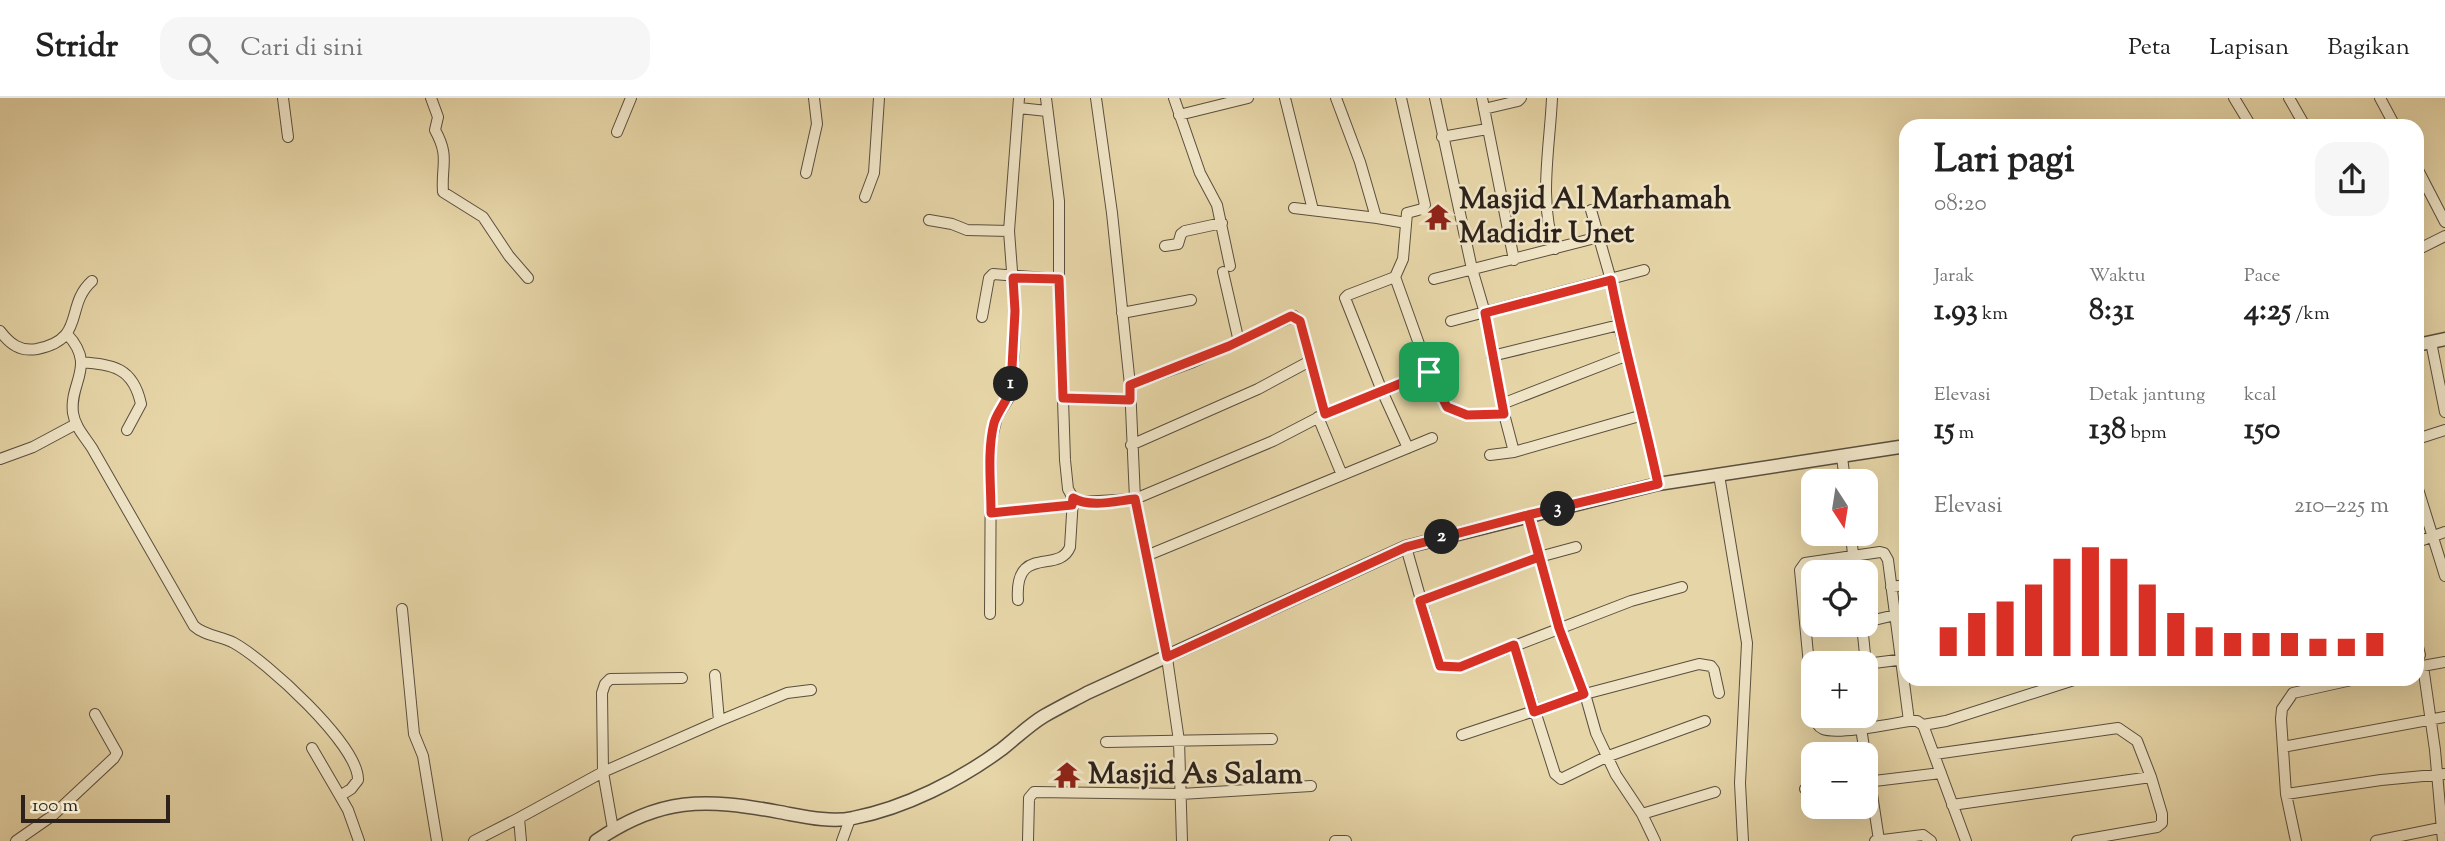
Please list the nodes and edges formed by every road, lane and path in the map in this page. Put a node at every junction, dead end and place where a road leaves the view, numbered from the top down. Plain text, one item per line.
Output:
1 (283, 98) edge
2 (430, 98) edge
3 (631, 98) edge
4 (814, 98) edge
5 (880, 98) edge
6 (1046, 98) edge
7 (1096, 98) edge
8 (1174, 98) edge
9 (1248, 98) edge
10 (1285, 98) edge
11 (1336, 98) edge
12 (1401, 98) edge
13 (1435, 98) edge
14 (1521, 98) edge
15 (1552, 98) edge
16 (2234, 98) edge
17 (2289, 98) edge
18 (2380, 98) edge
19 (1019, 103) edge
20 (1483, 103) edge
21 (1047, 111) junction
22 (1179, 115) junction
23 (2247, 119) edge
24 (2301, 119) edge
25 (2391, 119) edge
26 (1487, 129) junction
27 (617, 132) dead end
28 (288, 137) dead end
29 (1442, 137) junction
30 (806, 173) dead end
31 (2424, 182) edge
32 (865, 197) dead end
33 (1294, 208) dead end
34 (1313, 210) junction
35 (1591, 210) dead end
36 (1377, 218) junction
37 (929, 220) dead end
38 (2445, 222) edge
39 (1222, 223) junction
40 (1406, 223) junction
41 (1009, 231) junction
42 (2445, 236) edge
43 (1599, 237) junction
44 (1165, 246) dead end
45 (2424, 246) edge
46 (1555, 248) junction
47 (1514, 260) junction
48 (1472, 269) junction
49 (1644, 270) dead end
50 (1395, 277) junction
51 (528, 278) dead end
52 (1013, 278) junction
53 (1059, 279) junction
54 (1434, 279) dead end
55 (1611, 280) junction
56 (92, 281) dead end
57 (1191, 300) dead end
58 (1122, 313) junction
59 (1485, 313) junction
60 (982, 317) dead end
61 (1451, 321) dead end
62 (1619, 325) junction
63 (0, 331) edge
64 (67, 334) junction
65 (2445, 338) edge
66 (1239, 342) junction
67 (2431, 342) junction
68 (2424, 344) edge
69 (1628, 355) junction
70 (1492, 356) junction
71 (1310, 361) junction
72 (80, 362) junction
73 (1429, 372) junction
74 (1130, 385) junction
75 (1382, 391) junction
76 (1063, 398) junction
77 (1130, 400) junction
78 (1503, 409) junction
79 (2445, 412) edge
80 (1643, 415) junction
81 (1322, 416) junction
82 (76, 424) junction
83 (127, 430) dead end
84 (2445, 430) edge
85 (2424, 437) edge
86 (1432, 438) dead end
87 (1131, 445) junction
88 (1899, 447) edge
89 (1408, 448) junction
90 (1514, 452) junction
91 (1490, 455) dead end
92 (1842, 457) junction
93 (0, 459) edge
94 (1844, 469) edge
95 (1342, 475) junction
96 (1719, 475) junction
97 (1658, 484) junction
98 (1135, 499) junction
99 (1073, 501) junction
100 (2424, 508) edge
101 (991, 513) junction
102 (1528, 515) junction
103 (2445, 533) edge
104 (2433, 537) junction
105 (2424, 540) edge
106 (1852, 546) edge
107 (1406, 547) junction
108 (1576, 547) dead end
109 (1853, 555) junction
110 (1146, 556) junction
111 (1539, 557) junction
112 (2445, 576) edge
113 (1899, 586) edge
114 (1682, 587) dead end
115 (1891, 587) junction
116 (1018, 600) dead end
117 (1420, 601) junction
118 (402, 609) dead end
119 (989, 614) dead end
120 (1895, 615) junction
121 (1878, 619) edge
122 (1559, 628) junction
123 (1899, 637) edge
124 (1514, 645) junction
125 (1809, 651) edge
126 (1167, 657) junction
127 (1899, 660) edge
128 (1878, 662) edge
129 (2445, 663) edge
130 (2424, 666) edge
131 (715, 675) dead end
132 (682, 678) dead end
133 (2424, 685) edge
134 (1906, 686) edge
135 (2055, 686) edge
136 (2324, 686) edge
137 (811, 690) dead end
138 (1719, 693) dead end
139 (1584, 694) junction
140 (1534, 712) junction
141 (95, 714) dead end
142 (2445, 717) edge
143 (2431, 719) junction
144 (719, 720) junction
145 (1705, 721) dead end
146 (1909, 721) junction
147 (1923, 725) junction
148 (1878, 726) edge
149 (1824, 728) edge
150 (1861, 728) joint
151 (1462, 735) dead end
152 (1272, 739) dead end
153 (1179, 741) junction
154 (1106, 742) dead end
155 (1863, 742) edge
156 (2283, 747) junction
157 (312, 748) dead end
158 (1935, 754) junction
159 (1606, 757) junction
160 (603, 772) junction
161 (1941, 773) junction
162 (2441, 774) edge
163 (2151, 777) junction
164 (1878, 781) edge
165 (1311, 786) dead end
166 (1715, 792) dead end
167 (1181, 794) junction
168 (2286, 794) junction
169 (340, 796) junction
170 (1952, 805) junction
171 (1642, 814) junction
172 (519, 818) junction
173 (850, 819) junction
174 (1872, 819) edge
175 (2444, 827) edge
176 (613, 829) junction
177 (2134, 829) junction
178 (1651, 838) edge
179 (16, 841) edge
180 (359, 841) edge
181 (437, 841) edge
182 (474, 841) edge
183 (521, 841) edge
184 (596, 841) edge
185 (842, 841) edge
186 (1028, 841) edge
187 (1182, 841) edge
188 (1335, 841) edge
189 (1346, 841) edge
190 (1743, 841) edge
191 (1875, 841) edge
192 (1931, 841) edge
193 (1966, 841) edge
194 (2077, 841) edge
195 (2134, 841) edge
196 (2297, 841) edge
197 (2376, 841) edge
198 (2443, 841) edge

1 - 28 street
2 - 51 street
3 - 27 street
4 - 30 street
5 - 32 street
6 - 21 street
7 - 58 street
8 - 22 street
9 - 22 street
10 - 34 street
11 - 36 street
12 - 40 street
13 - 29 street
14 - 20 street
15 - 46 street
16 - 23 street
17 - 24 street
18 - 25 street
19 - 21 street
19 - 41 street
20 - 26 street
21 - 53 street
22 - 39 street
26 - 29 street
26 - 47 street
29 - 48 street
31 - 38 street
33 - 34 street
34 - 36 street
35 - 43 street
36 - 40 street
37 - 41 street
39 - 44 street
39 - 66 street
40 - 50 street
41 - 52 street
42 - 45 street
43 - 46 street
43 - 55 street
46 - 47 street
47 - 48 street
48 - 54 street
48 - 59 street
49 - 55 street
50 - 73 street
50 - 75 street
52 - 53 street
52 - 60 street
52 - 101 street
53 - 76 street
55 - 59 street
55 - 62 street
56 - 64 street
57 - 58 street
58 - 74 street
59 - 61 street
59 - 70 street
62 - 69 street
62 - 70 street
63 - 64 street
64 - 72 street
65 - 67 street
66 - 71 street
66 - 74 street
67 - 68 street
67 - 79 street
69 - 78 street
69 - 80 street
70 - 78 street
71 - 81 street
71 - 87 street
72 - 82 street
72 - 83 street
73 - 75 street
73 - 78 street
74 - 77 street
75 - 81 street
75 - 89 street
76 - 77 street
76 - 99 street
77 - 87 street
78 - 90 street
80 - 90 street
80 - 97 street
81 - 95 street
81 - 98 street
82 - 93 street
82 - 169 street
84 - 85 street
86 - 89 street
87 - 98 street
88 - 92 street
89 - 95 street
90 - 91 street
92 - 94 street
92 - 96 street
95 - 110 street
96 - 97 street
96 - 190 street
97 - 102 street
98 - 99 street
98 - 110 street
99 - 101 street
99 - 116 street
100 - 104 street
101 - 119 street
102 - 107 street
102 - 111 street
103 - 104 street
104 - 105 street
104 - 112 street
106 - 109 street
107 - 117 street
107 - 126 street
108 - 111 street
109 - 115 street
109 - 125 street
110 - 126 street
111 - 117 street
111 - 122 street
113 - 115 street
114 - 122 street
115 - 120 street
117 - 124 street
118 - 181 street
120 - 121 street
120 - 123 street
122 - 124 street
122 - 139 street
124 - 140 street
126 - 153 street
126 - 173 street
127 - 128 street
129 - 130 street
131 - 144 street
132 - 160 street
133 - 143 street
134 - 146 street
135 - 147 street
136 - 156 street
137 - 144 street
138 - 139 street
139 - 140 street
139 - 159 street
140 - 151 street
140 - 159 street
141 - 179 street
142 - 143 street
143 - 156 street
143 - 162 street
144 - 160 street
145 - 159 street
146 - 147 street
146 - 148 street
147 - 158 street
149 - 150 street
150 - 155 street
152 - 153 street
153 - 154 street
153 - 167 street
156 - 168 street
157 - 169 street
158 - 161 street
158 - 163 street
159 - 171 street
160 - 172 street
160 - 176 street
161 - 164 street
161 - 170 street
162 - 168 street
162 - 175 street
163 - 170 street
163 - 177 street
165 - 167 street
166 - 171 street
167 - 186 street
167 - 187 street
168 - 196 street
169 - 180 street
170 - 193 street
171 - 178 street
172 - 182 street
172 - 183 street
173 - 176 street
173 - 185 street
174 - 191 street
175 - 197 street
175 - 198 street
176 - 184 street
177 - 194 street
177 - 195 street
188 - 189 street
191 - 192 street

